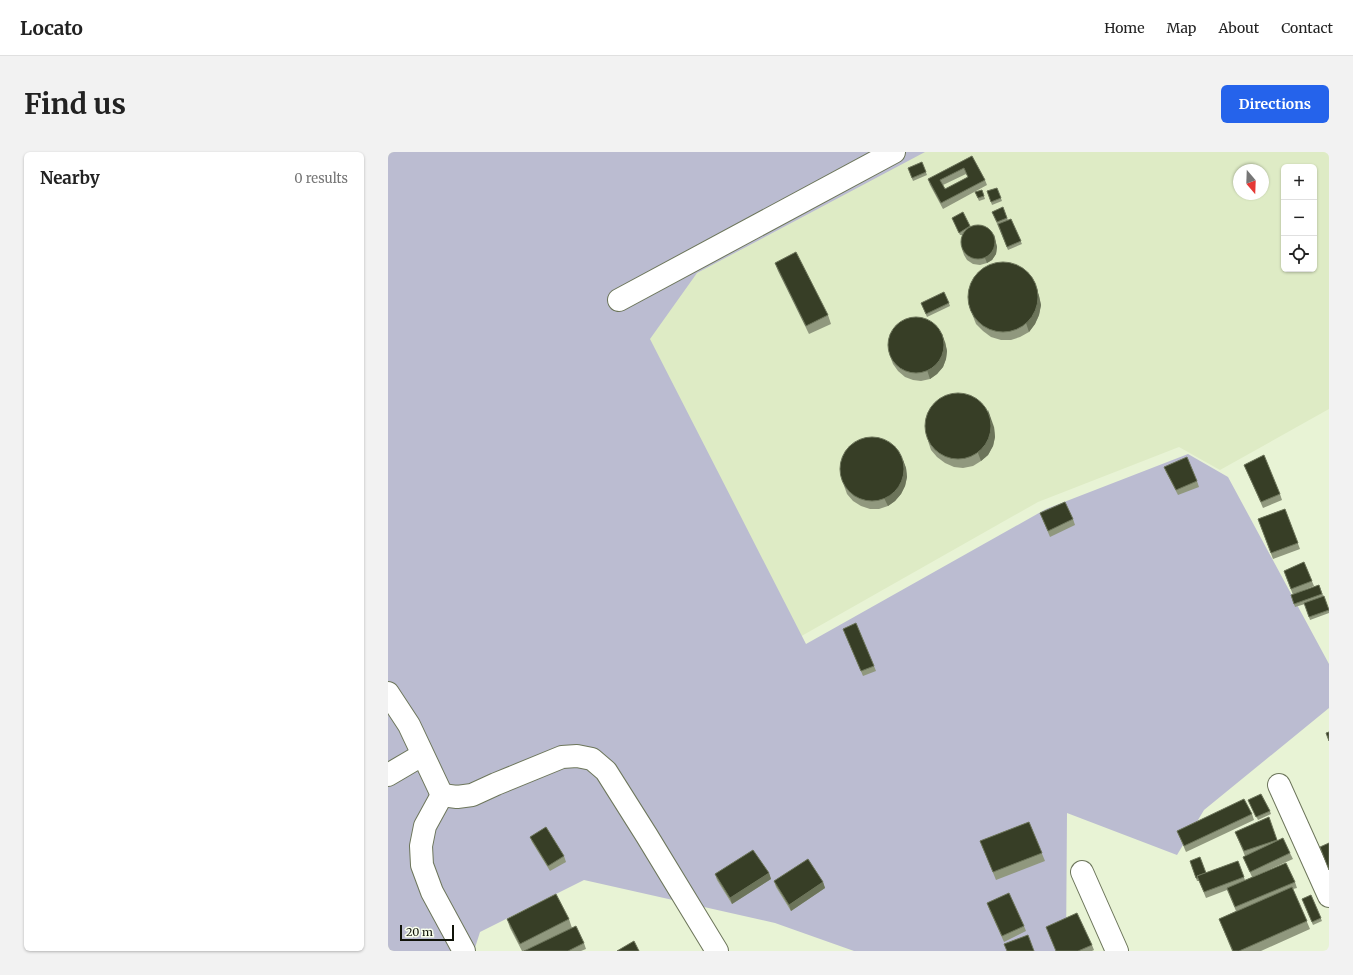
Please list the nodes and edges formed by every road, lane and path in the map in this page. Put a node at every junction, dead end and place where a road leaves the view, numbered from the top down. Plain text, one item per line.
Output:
1 (894, 152) edge
2 (619, 300) dead end
3 (388, 693) edge
4 (422, 755) junction
5 (388, 775) edge
6 (1279, 785) dead end
7 (442, 795) junction
8 (1082, 872) dead end
9 (1329, 896) edge
10 (464, 951) edge
11 (717, 951) edge
12 (1117, 951) edge

1 - 2 street
3 - 4 street
4 - 5 street
4 - 7 street
6 - 9 street
7 - 10 street
7 - 11 street
8 - 12 street

